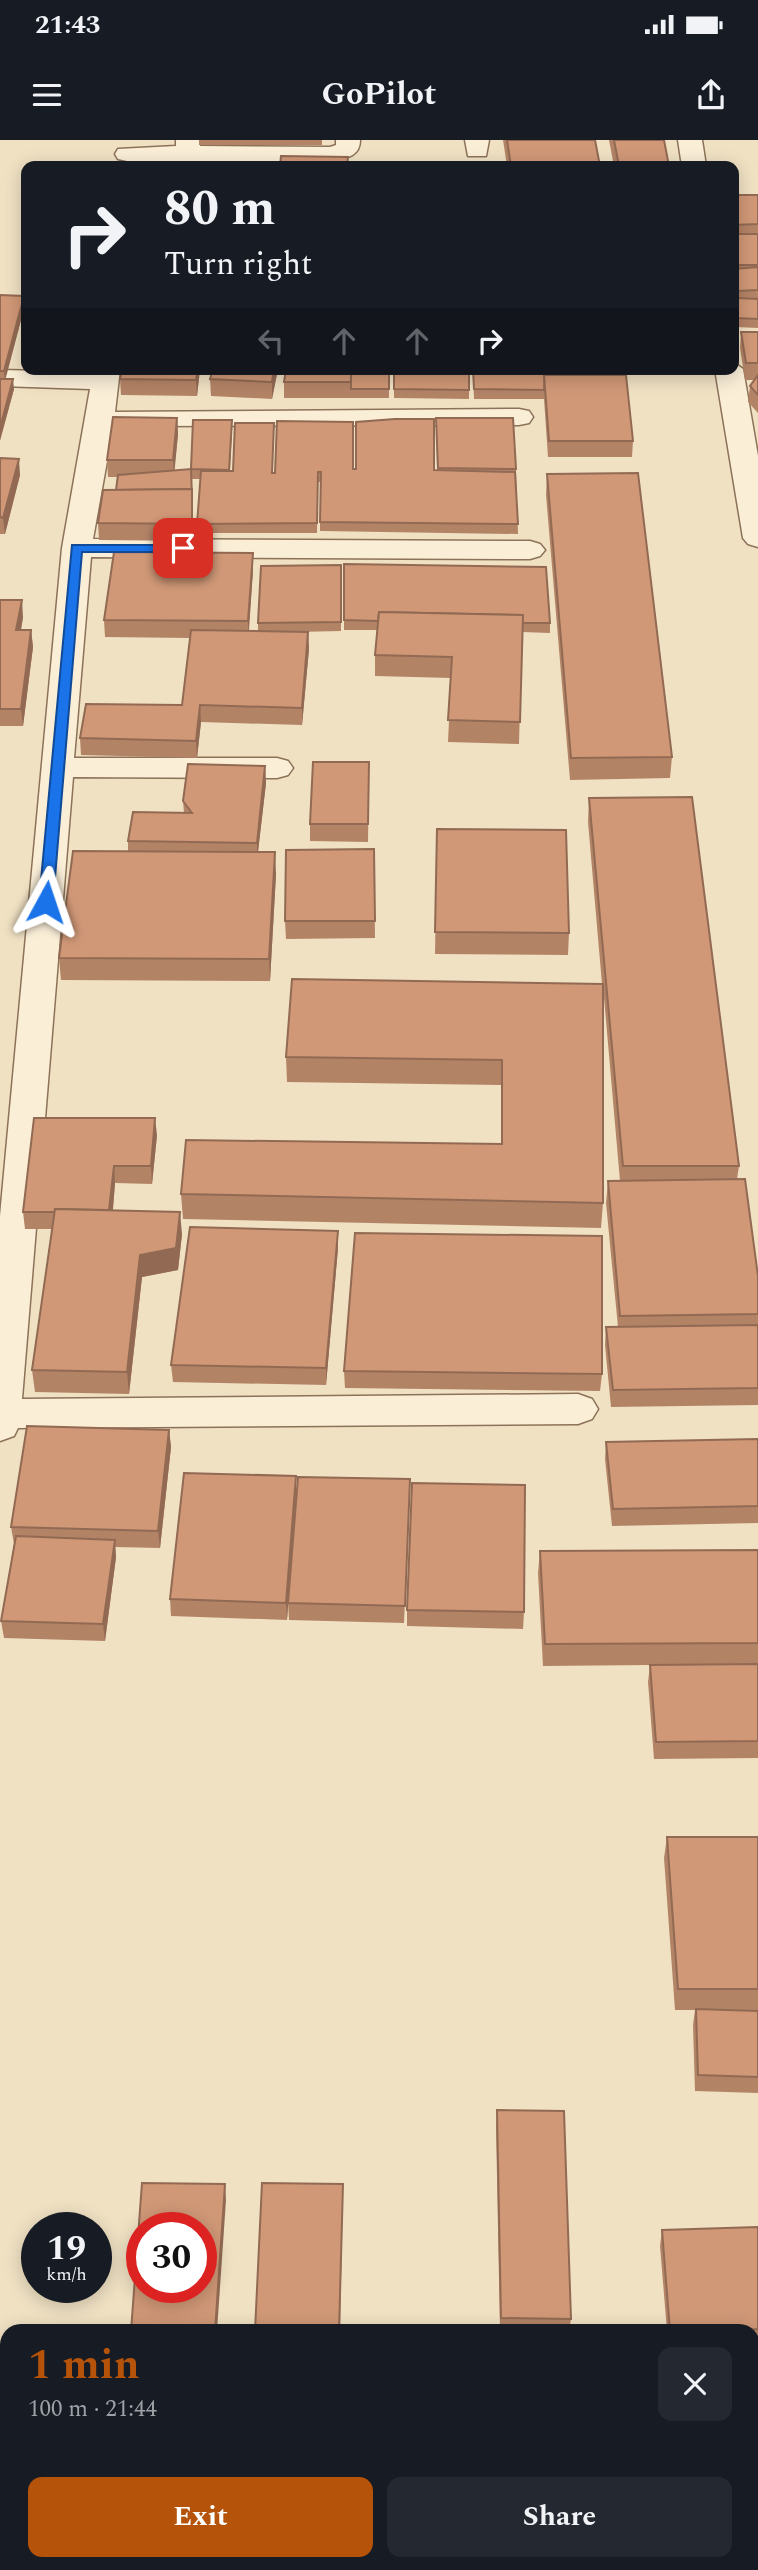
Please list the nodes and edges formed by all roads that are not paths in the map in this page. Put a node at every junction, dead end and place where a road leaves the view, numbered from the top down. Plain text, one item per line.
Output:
1 (348, 140) edge
2 (690, 140) edge
3 (188, 146) edge
4 (127, 153) edge
5 (693, 161) edge
6 (106, 375) edge
7 (730, 375) edge
8 (0, 378) edge
9 (101, 418) junction
10 (519, 418) dead end
11 (758, 538) edge
12 (76, 548) junction
13 (530, 550) dead end
14 (58, 767) junction
15 (277, 768) dead end
16 (578, 1409) dead end
17 (1, 1420) edge

1 - 3 street
2 - 5 street
3 - 4 street
6 - 8 street
6 - 9 street
7 - 11 street
9 - 10 street
9 - 12 street
12 - 13 street
12 - 14 street
14 - 15 street
14 - 17 street
16 - 17 street

